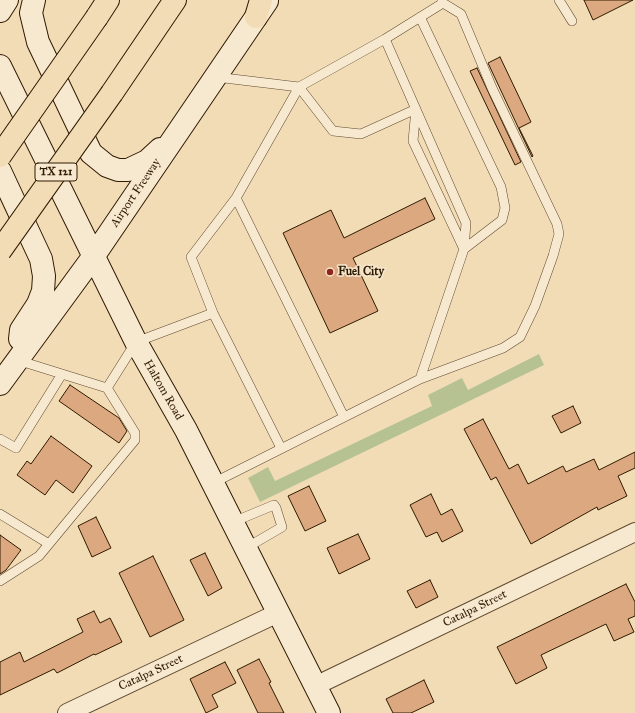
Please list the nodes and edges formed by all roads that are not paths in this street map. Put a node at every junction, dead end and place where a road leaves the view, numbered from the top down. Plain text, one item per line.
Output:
1 (7, 0) edge
2 (34, 0) edge
3 (175, 0) edge
4 (560, 0) edge
5 (443, 1) edge
6 (262, 6) edge
7 (103, 8) edge
8 (0, 11) edge
9 (420, 17) junction
10 (572, 21) dead end
11 (385, 39) junction
12 (0, 66) edge
13 (215, 76) junction
14 (299, 88) junction
15 (416, 110) junction
16 (177, 132) junction
17 (0, 156) edge
18 (0, 171) edge
19 (236, 198) junction
20 (464, 249) junction
21 (0, 251) edge
22 (93, 257) junction
23 (213, 313) junction
24 (136, 342) junction
25 (16, 360) junction
26 (62, 374) junction
27 (420, 379) junction
28 (0, 384) edge
29 (107, 388) junction
30 (344, 417) junction
31 (0, 439) edge
32 (281, 448) junction
33 (213, 483) junction
34 (0, 514) edge
35 (233, 522) junction
36 (635, 532) edge
37 (49, 544) junction
38 (246, 548) junction
39 (0, 581) edge
40 (278, 613) junction
41 (315, 686) junction
42 (67, 713) edge
43 (328, 713) edge

1 - 8 main road
2 - 16 main road
3 - 21 highway, TX 121, bridge
4 - 10 lane
5 - 9 lane
5 - 27 lane
6 - 13 main road, Airport Freeway
7 - 17 highway, bridge
9 - 11 lane
9 - 20 lane
11 - 14 lane
11 - 15 lane
12 - 22 main road, Haltom Road
13 - 14 lane
13 - 16 main road, Airport Freeway
14 - 15 lane
14 - 19 lane
15 - 20 lane
15 - 20 lane
16 - 22 main road, Airport Freeway
18 - 25 main road
19 - 23 lane
19 - 30 lane
20 - 27 lane
22 - 24 main road, Haltom Road
22 - 25 main road, Airport Freeway
23 - 24 lane
23 - 32 lane
24 - 29 lane
24 - 33 main road, Haltom Road
25 - 26 lane
25 - 28 main road, Airport Freeway
26 - 29 lane
26 - 31 lane
27 - 30 lane
29 - 37 lane
30 - 32 lane
32 - 33 lane
33 - 35 main road, Haltom Road
34 - 37 lane
35 - 38 main road, Haltom Road
35 - 38 lane
36 - 41 street, Catalpa Street
37 - 39 lane
38 - 40 main road, Haltom Road
40 - 41 main road, Haltom Road
40 - 42 street, Catalpa Street
41 - 43 main road, Haltom Road

